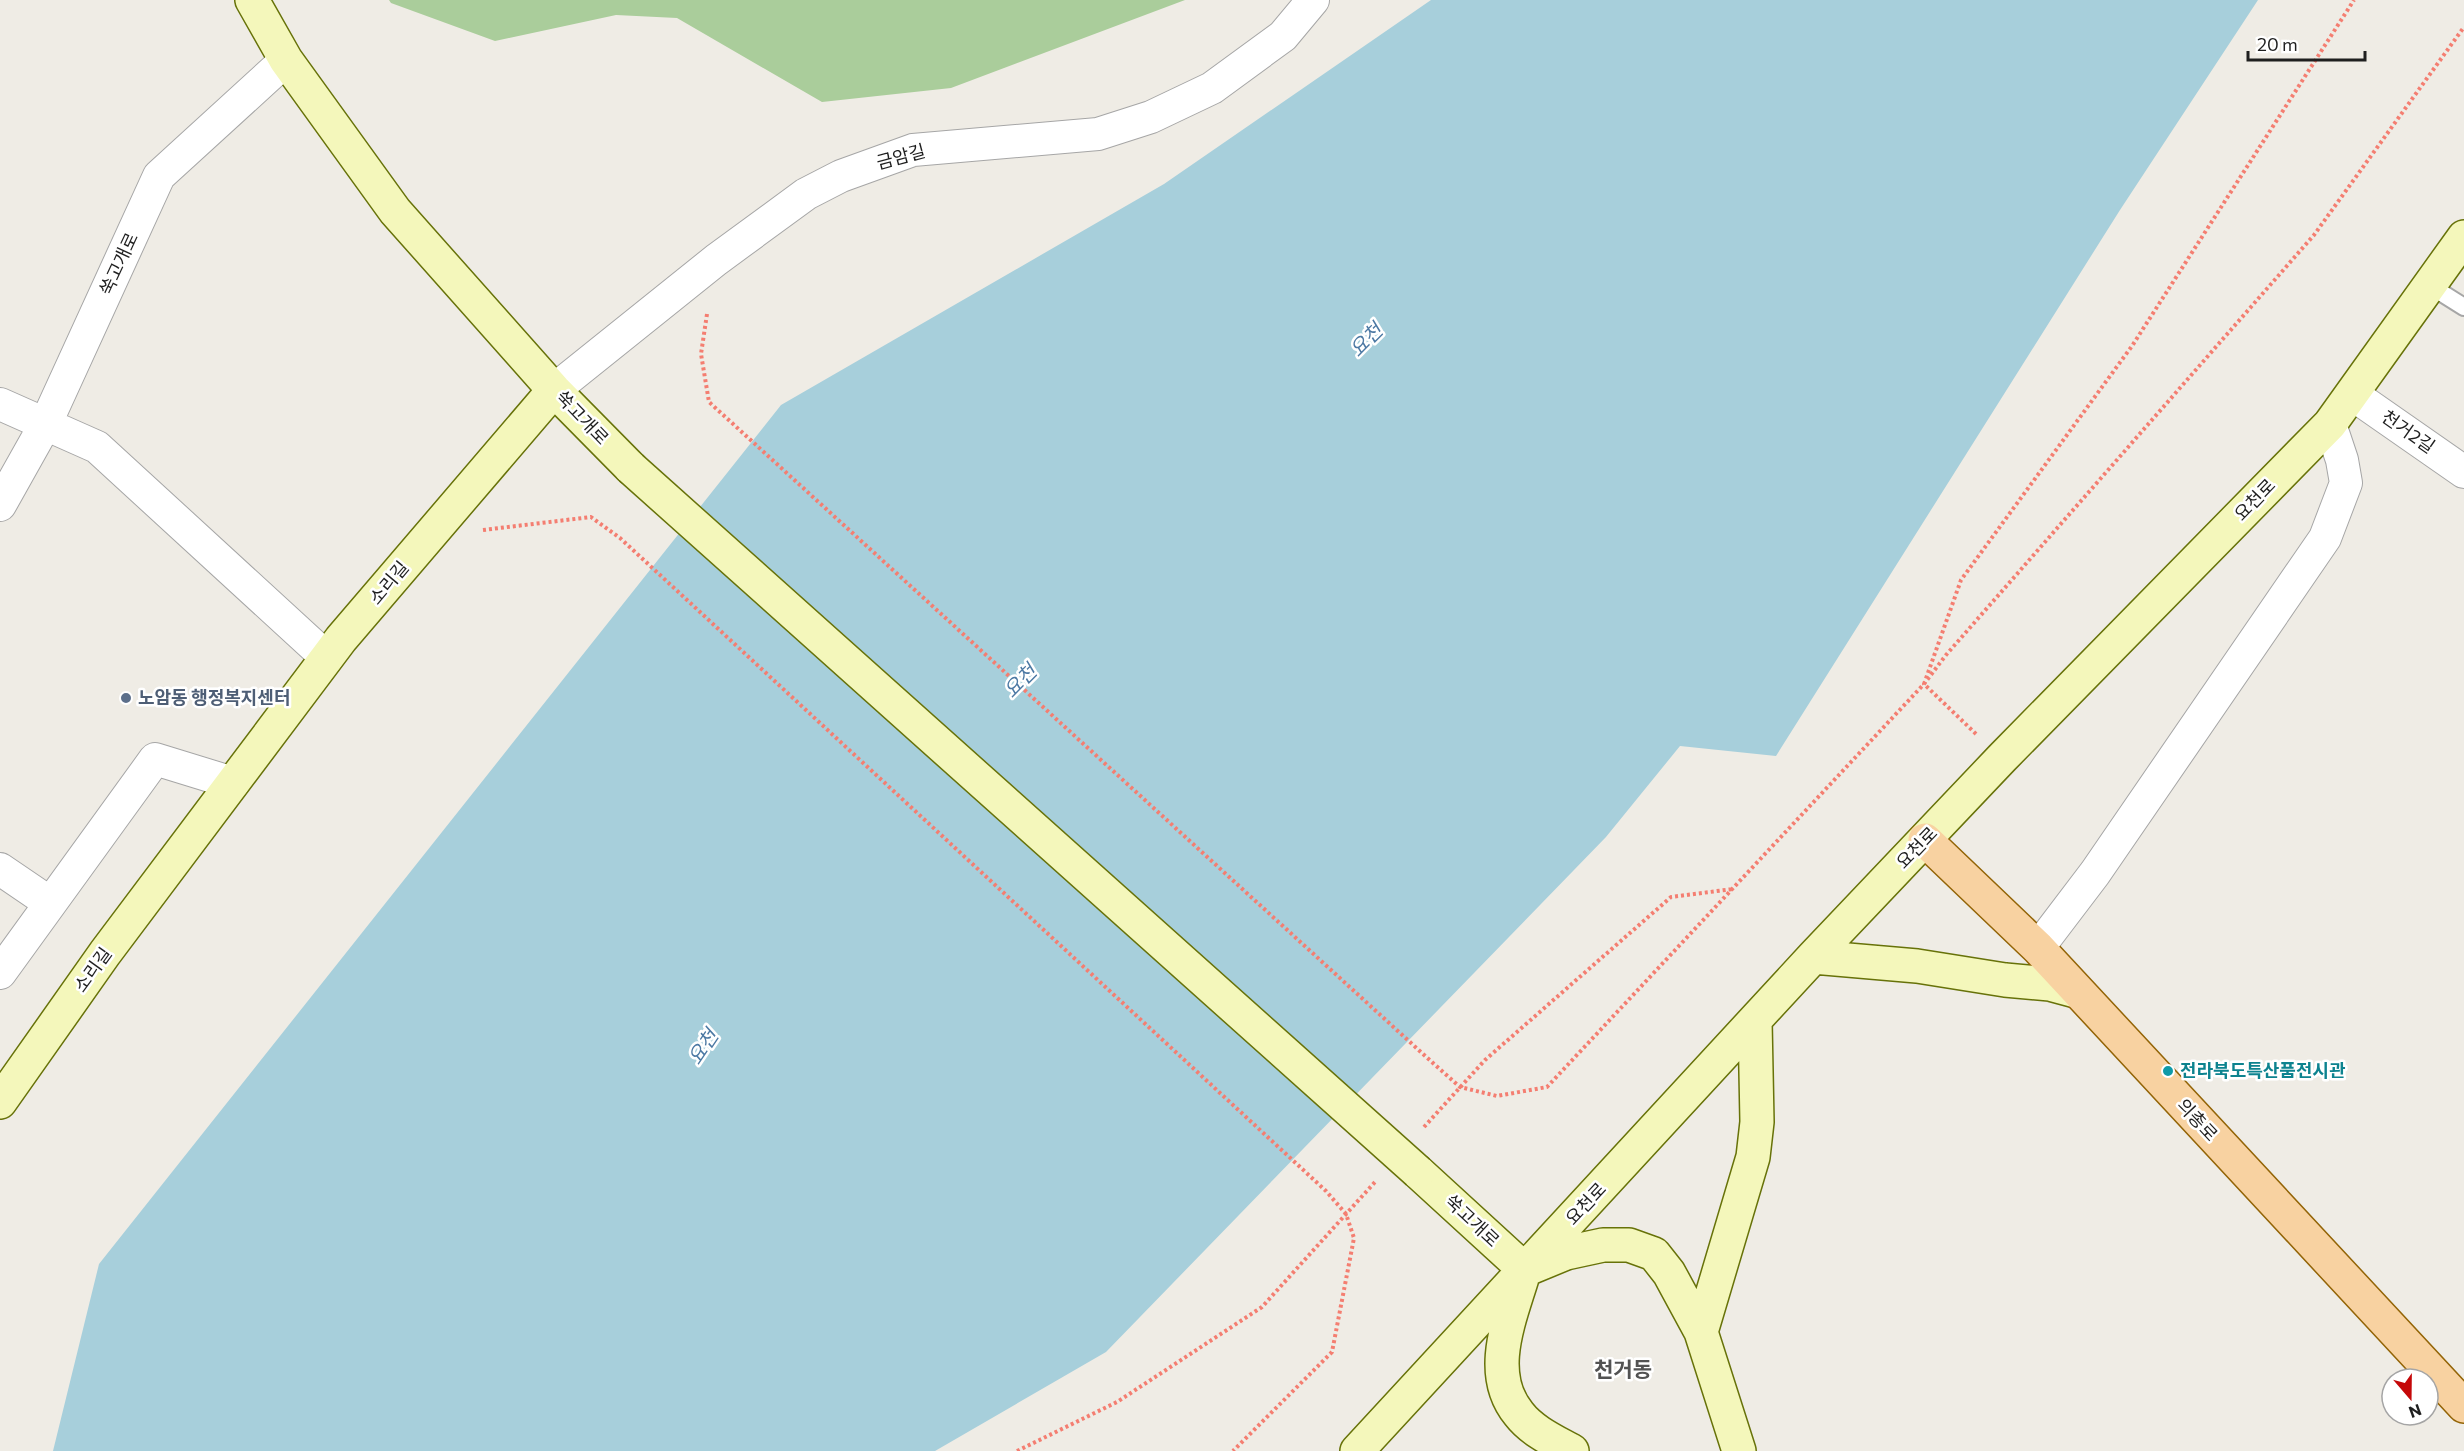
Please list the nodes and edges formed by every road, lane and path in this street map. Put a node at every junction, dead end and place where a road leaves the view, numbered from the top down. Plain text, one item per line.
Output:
1 (252, 0) edge
2 (1313, 0) edge
3 (2354, 0) edge
4 (2464, 27) edge
5 (286, 60) junction
6 (2464, 237) edge
7 (716, 260) junction
8 (2429, 285) junction
9 (2464, 307) edge
10 (554, 390) junction
11 (2352, 394) junction
12 (0, 404) edge
13 (46, 423) junction
14 (2330, 424) junction
15 (2464, 472) edge
16 (0, 505) edge
17 (429, 536) junction
18 (327, 658) junction
19 (1924, 684) junction
20 (2002, 758) junction
21 (233, 783) junction
22 (1925, 840) junction
23 (0, 869) edge
24 (50, 903) junction
25 (2038, 948) junction
26 (1813, 957) junction
27 (0, 973) edge
28 (2076, 991) junction
29 (1755, 1021) junction
30 (0, 1102) edge
31 (1525, 1270) junction
32 (1701, 1332) junction
33 (2464, 1406) edge
34 (1233, 1451) edge
35 (1357, 1451) edge
36 (1572, 1451) edge
37 (1739, 1451) edge

1 - 5 street, 쑥고개로
2 - 7 street, 금암길
3 - 19 path
4 - 19 path
5 - 10 street, 쑥고개로
5 - 13 street, 쑥고개로
6 - 8 street, 요천로
7 - 10 street, 금암길
7 - 19 path
8 - 9 lane
8 - 11 street, 요천로
10 - 17 street, 소리길
10 - 31 street, 쑥고개로, bridge
11 - 14 street, 요천로
11 - 15 street, 천거2길
12 - 13 street
13 - 16 street, 쑥고개로
13 - 18 street
14 - 20 street, 요천로
14 - 25 street
17 - 18 street, 소리길
17 - 34 path
18 - 21 street, 소리길
19 - 20 path
20 - 22 street, 요천로
21 - 24 street
21 - 30 street, 소리길
22 - 25 main road, 의총로
22 - 26 street, 요천로
23 - 24 street
24 - 27 street
25 - 28 main road, 의총로
26 - 28 street
26 - 29 street, 요천로
28 - 33 main road, 의총로
29 - 31 street, 요천로
29 - 32 street
31 - 32 street
31 - 35 street, 요천로
31 - 36 street
32 - 37 street

